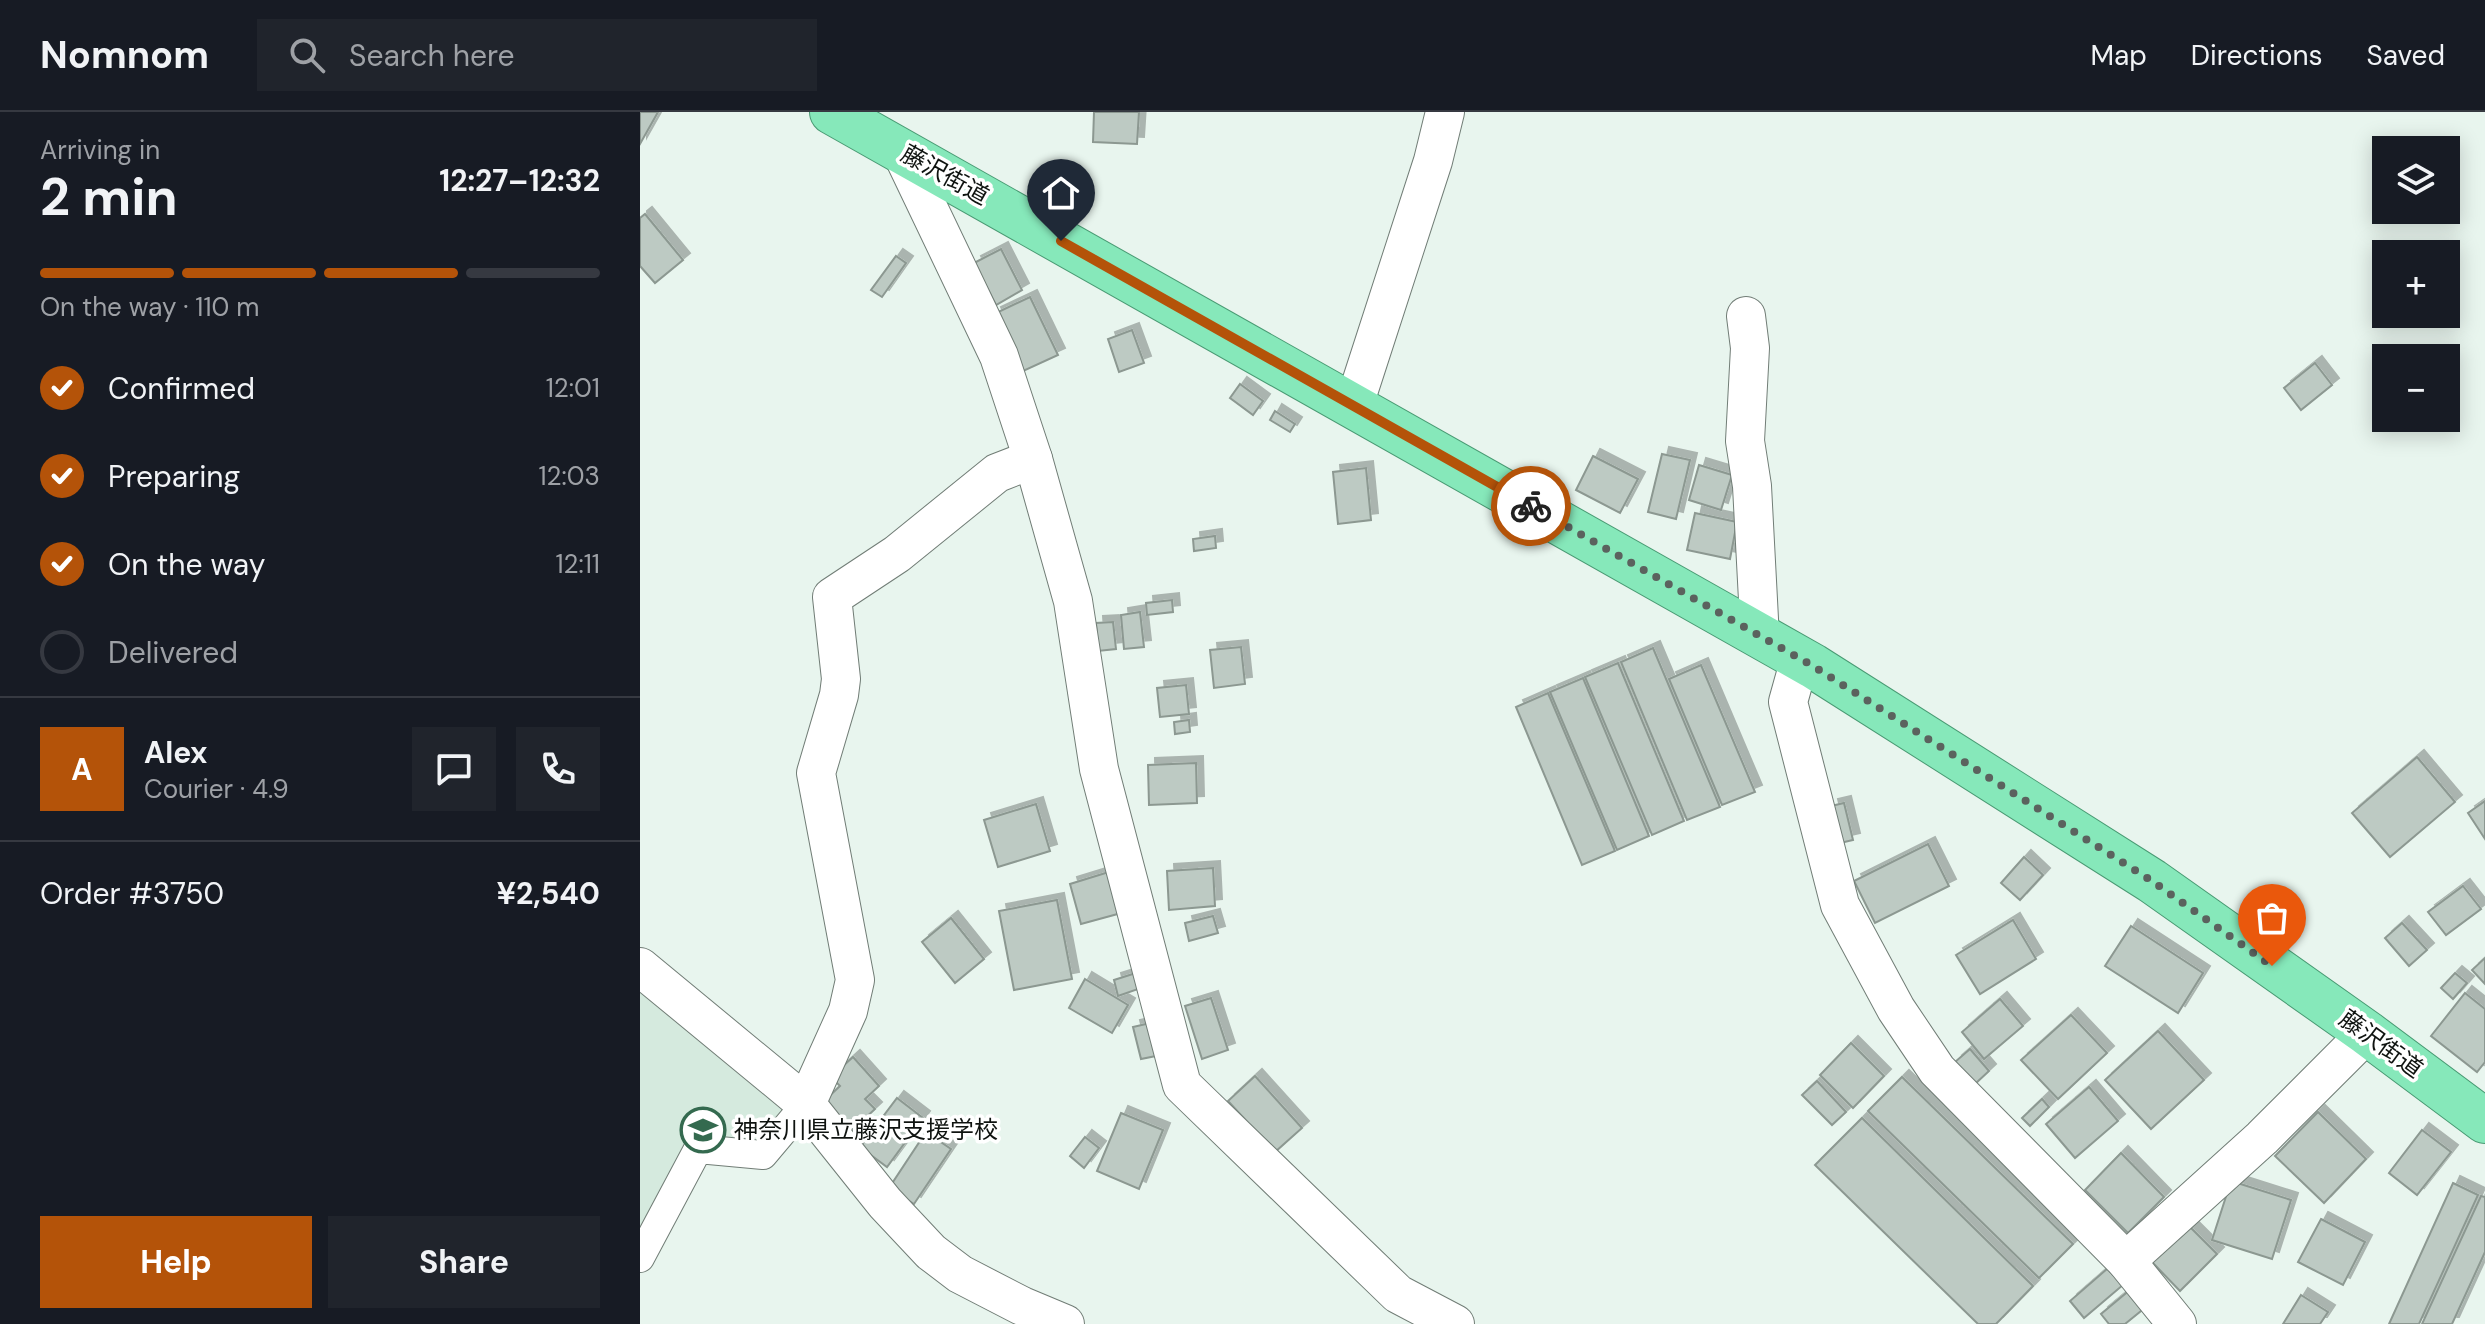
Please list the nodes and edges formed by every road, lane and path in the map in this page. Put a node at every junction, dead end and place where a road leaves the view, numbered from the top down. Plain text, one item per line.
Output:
1 (832, 112) edge
2 (1445, 112) edge
3 (901, 151) junction
4 (1746, 316) dead end
5 (1354, 405) junction
6 (1033, 459) junction
7 (1760, 638) junction
8 (1800, 659) junction
9 (640, 967) edge
10 (2367, 1033) junction
11 (806, 1104) junction
12 (2485, 1121) edge
13 (640, 1258) edge
14 (2126, 1261) junction
15 (1065, 1324) edge
16 (1455, 1324) edge
17 (2177, 1324) edge

1 - 3 highway, 藤沢街道
2 - 5 street
3 - 5 highway, 藤沢街道
3 - 6 street
4 - 7 street
5 - 7 highway, 藤沢街道
6 - 11 street
6 - 16 street
7 - 8 highway, 藤沢街道
8 - 10 highway, 藤沢街道
8 - 14 street
9 - 11 street
10 - 12 highway, 藤沢街道
10 - 14 street
11 - 13 street
11 - 15 street
14 - 17 street

